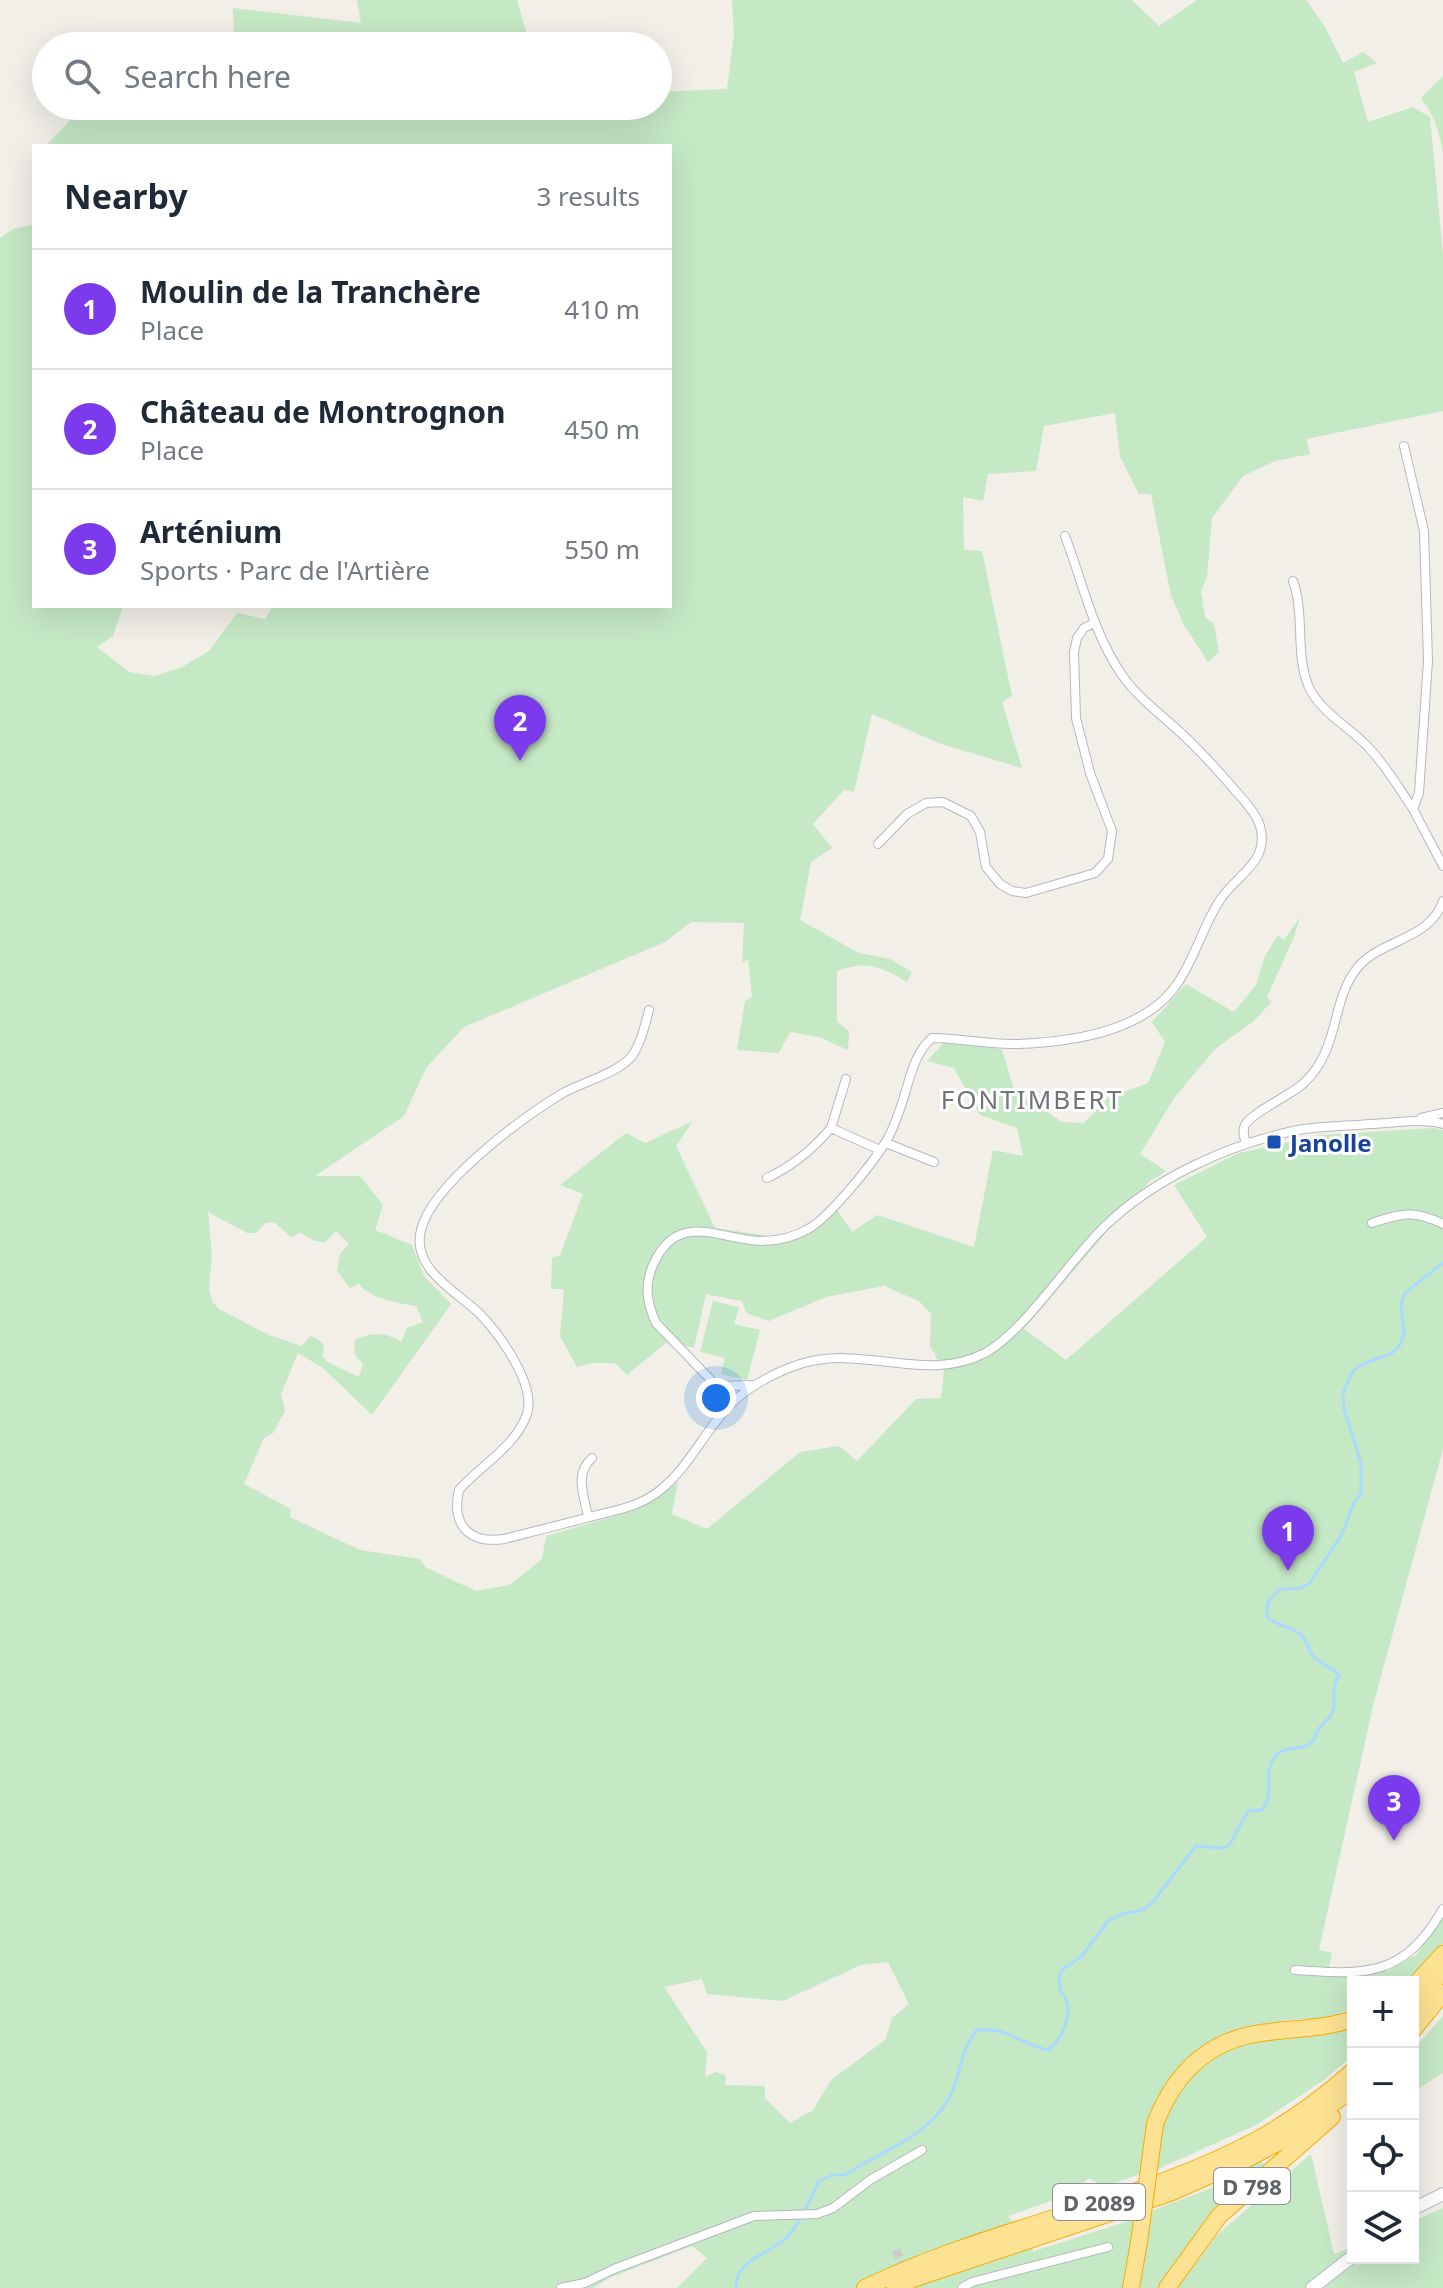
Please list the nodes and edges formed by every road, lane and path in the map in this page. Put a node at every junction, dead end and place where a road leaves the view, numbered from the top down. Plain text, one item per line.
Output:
1 (1404, 446) dead end
2 (1065, 536) dead end
3 (1293, 581) dead end
4 (1094, 623) junction
5 (1413, 809) junction
6 (878, 844) dead end
7 (1443, 866) edge
8 (1443, 901) edge
9 (649, 1010) dead end
10 (846, 1079) dead end
11 (1443, 1113) edge
12 (1405, 1122) junction
13 (1443, 1124) edge
14 (831, 1128) junction
15 (1246, 1143) junction
16 (883, 1146) junction
17 (934, 1162) dead end
18 (767, 1178) dead end
19 (1372, 1223) dead end
20 (1443, 1224) edge
21 (757, 1385) junction
22 (716, 1386) junction
23 (732, 1402) junction
24 (592, 1458) dead end
25 (588, 1517) junction
26 (1443, 1909) edge
27 (1443, 1954) edge
28 (1295, 1970) dead end
29 (1443, 1970) edge
30 (1419, 1980) edge
31 (1443, 1993) edge
32 (1419, 2002) edge
33 (1347, 2021) edge
34 (1419, 2023) edge
35 (1347, 2076) edge
36 (1347, 2093) edge
37 (1347, 2105) edge
38 (922, 2150) dead end
39 (1443, 2194) edge
40 (1419, 2206) edge
41 (1108, 2247) dead end
42 (1347, 2261) edge
43 (561, 2288) edge
44 (865, 2288) edge
45 (895, 2288) edge
46 (962, 2288) edge
47 (1131, 2288) edge
48 (1167, 2288) edge
49 (1312, 2288) edge

1 - 5 street
2 - 4 street
3 - 5 street
4 - 6 street
4 - 16 street
5 - 7 street
8 - 15 street
9 - 25 street
10 - 14 street
11 - 12 street
12 - 13 street
12 - 15 street
14 - 16 street
14 - 18 street
15 - 21 street
16 - 17 street
16 - 22 street
19 - 20 street
21 - 22 street
21 - 23 street
22 - 23 street
23 - 25 street
24 - 25 street
26 - 28 street
27 - 30 highway
29 - 32 highway
31 - 34 highway
33 - 47 highway, bridge
35 - 44 highway, D 2089
36 - 45 highway, D 2089
37 - 48 highway, D 798
38 - 43 street
39 - 40 main road
41 - 46 street
42 - 49 main road

